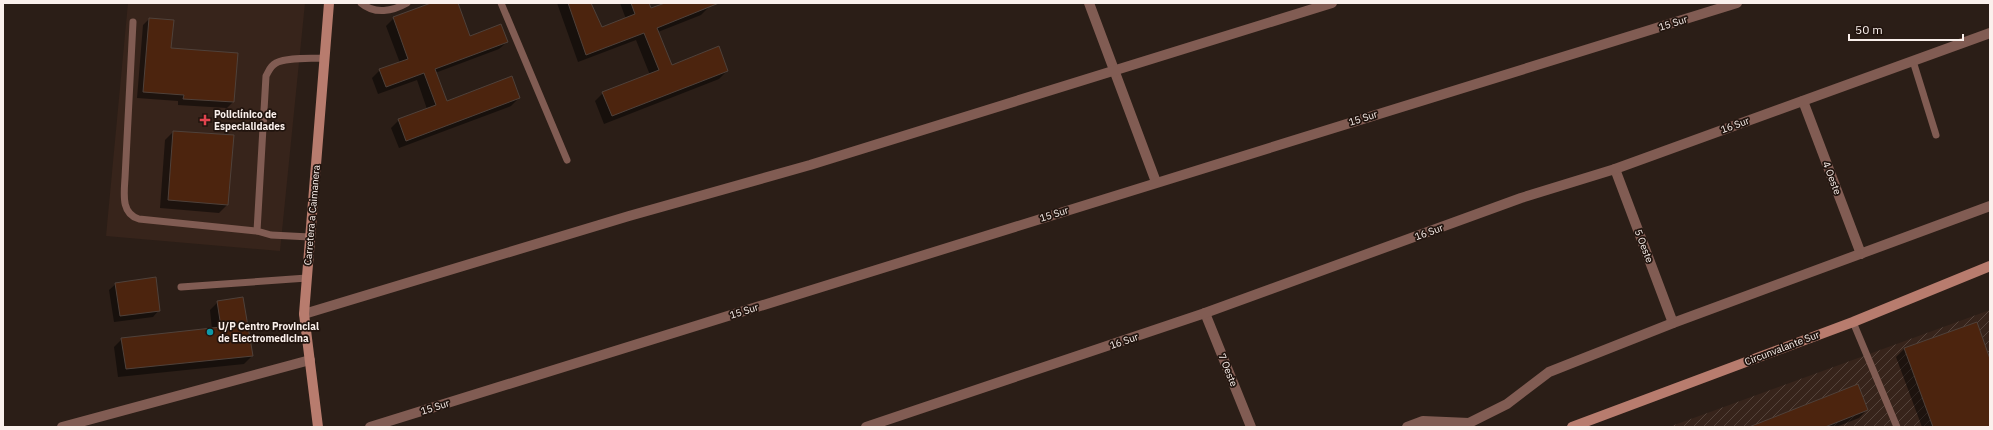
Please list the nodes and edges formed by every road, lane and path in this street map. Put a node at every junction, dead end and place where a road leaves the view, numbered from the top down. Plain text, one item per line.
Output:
1 (329, 3) edge
2 (361, 3) edge
3 (407, 3) edge
4 (501, 3) edge
5 (1088, 3) edge
6 (1332, 3) edge
7 (1737, 3) edge
8 (133, 22) dead end
9 (1990, 33) edge
10 (324, 58) junction
11 (1913, 61) junction
12 (1113, 70) junction
13 (1803, 101) junction
14 (1936, 135) dead end
15 (567, 160) dead end
16 (1615, 169) junction
17 (1156, 182) junction
18 (1990, 206) edge
19 (257, 230) junction
20 (310, 237) junction
21 (1861, 254) junction
22 (1990, 266) edge
23 (307, 278) junction
24 (181, 287) dead end
25 (1205, 313) junction
26 (304, 314) junction
27 (1853, 322) junction
28 (1673, 323) junction
29 (310, 360) junction
30 (62, 427) edge
31 (318, 427) edge
32 (370, 427) edge
33 (866, 427) edge
34 (1251, 427) edge
35 (1407, 427) edge
36 (1572, 427) edge
37 (1897, 427) edge

1 - 10 main road, Carretera a Caimanera
2 - 3 lane
4 - 15 lane
5 - 12 street
6 - 12 street
7 - 17 street, 15 Sur
8 - 19 lane
9 - 11 street, 16 Sur
10 - 19 lane
10 - 20 main road, Carretera a Caimanera
11 - 13 street, 16 Sur
11 - 14 lane
12 - 17 street
12 - 26 street
13 - 16 street, 16 Sur
13 - 21 street, 4 Oeste
16 - 25 street, 16 Sur
16 - 28 street, 5 Oeste
17 - 32 street, 15 Sur
18 - 21 street
19 - 20 lane
20 - 23 main road, Carretera a Caimanera
21 - 28 street
22 - 27 main road, Circunvalante Sur
23 - 24 lane
23 - 26 main road, Carretera a Caimanera
25 - 33 street, 16 Sur
25 - 34 street, 7 Oeste
26 - 29 main road, Carretera a Caimanera
27 - 36 main road, Circunvalante Sur
27 - 37 lane
28 - 35 street
29 - 30 street
29 - 31 main road, Carretera a Caimanera

